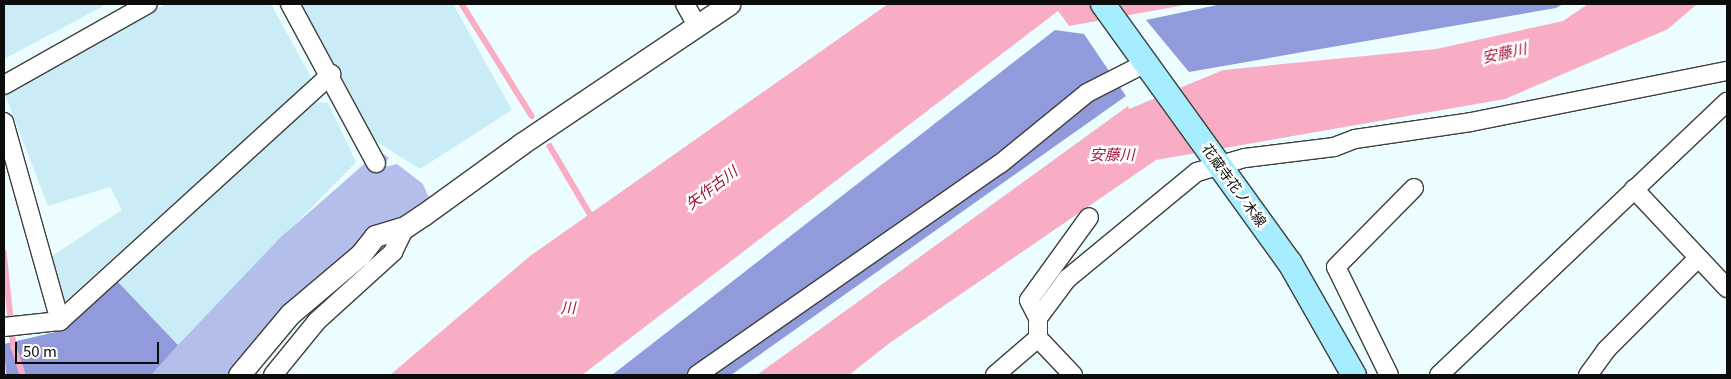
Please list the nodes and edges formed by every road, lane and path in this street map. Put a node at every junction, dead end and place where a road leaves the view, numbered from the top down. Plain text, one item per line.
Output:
1 (148, 4) edge
2 (290, 4) edge
3 (685, 4) edge
4 (729, 4) edge
5 (1103, 4) edge
6 (698, 26) junction
7 (1146, 62) junction
8 (1727, 71) edge
9 (331, 74) junction
10 (4, 85) edge
11 (1727, 102) edge
12 (4, 122) edge
13 (1216, 159) junction
14 (376, 163) dead end
15 (1414, 188) dead end
16 (1634, 189) junction
17 (1089, 217) dead end
18 (405, 226) junction
19 (1697, 259) junction
20 (1727, 288) edge
21 (1038, 318) junction
22 (60, 321) junction
23 (4, 327) edge
24 (1038, 338) junction
25 (238, 375) edge
26 (273, 375) edge
27 (697, 375) edge
28 (995, 375) edge
29 (1073, 375) edge
30 (1354, 375) edge
31 (1389, 375) edge
32 (1439, 375) edge
33 (1588, 375) edge

1 - 10 street
2 - 9 street
3 - 6 street
4 - 6 street
5 - 7 main road, 花蔵寺花ノ木線
6 - 18 street
7 - 13 main road, 花蔵寺花ノ木線
7 - 27 street
8 - 13 street
9 - 14 street
9 - 22 street
11 - 16 street
12 - 22 street
13 - 21 street
13 - 30 main road, 花蔵寺花ノ木線
15 - 31 street
16 - 19 street
16 - 32 street
17 - 21 street
18 - 25 street
18 - 26 street
19 - 20 street
19 - 33 street
21 - 24 street
22 - 23 street
24 - 28 street
24 - 29 street

